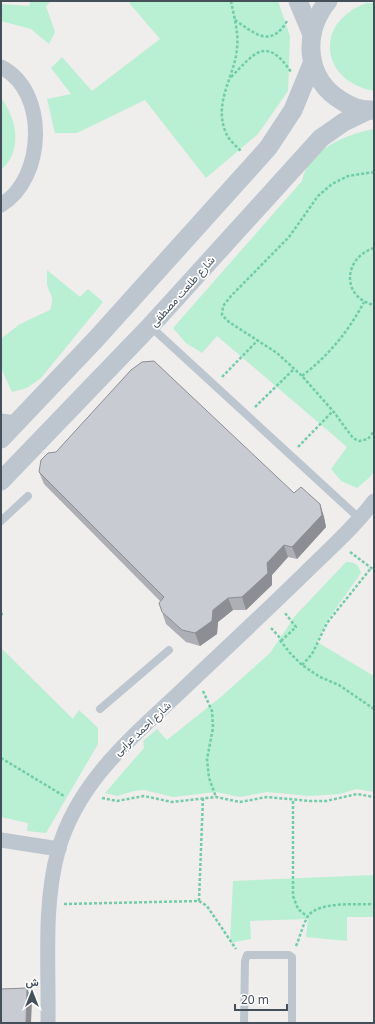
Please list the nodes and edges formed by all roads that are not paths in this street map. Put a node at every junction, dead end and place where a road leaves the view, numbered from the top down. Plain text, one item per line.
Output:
1 (298, 1) edge
2 (328, 1) edge
3 (311, 32) junction
4 (312, 64) junction
5 (1, 67) edge
6 (371, 110) edge
7 (1, 205) edge
8 (150, 326) junction
9 (9, 422) edge
10 (1, 438) edge
11 (1, 481) edge
12 (28, 496) dead end
13 (374, 501) edge
14 (360, 519) junction
15 (1, 521) edge
16 (169, 650) dead end
17 (100, 709) dead end
18 (1, 840) edge
19 (59, 849) junction
20 (48, 1023) edge
21 (244, 1023) edge
22 (292, 1023) edge

1 - 3 street
2 - 3 street
3 - 4 street
4 - 6 street
4 - 9 street
5 - 7 street
6 - 8 street, شارع طلعت مصطفى
8 - 11 street, شارع طلعت مصطفى
8 - 14 lane
9 - 10 street
12 - 15 lane
13 - 14 street, شارع احمد عرابى
14 - 19 street, شارع احمد عرابى
16 - 17 lane
18 - 19 street
19 - 20 street, شارع احمد عرابى
21 - 22 lane

